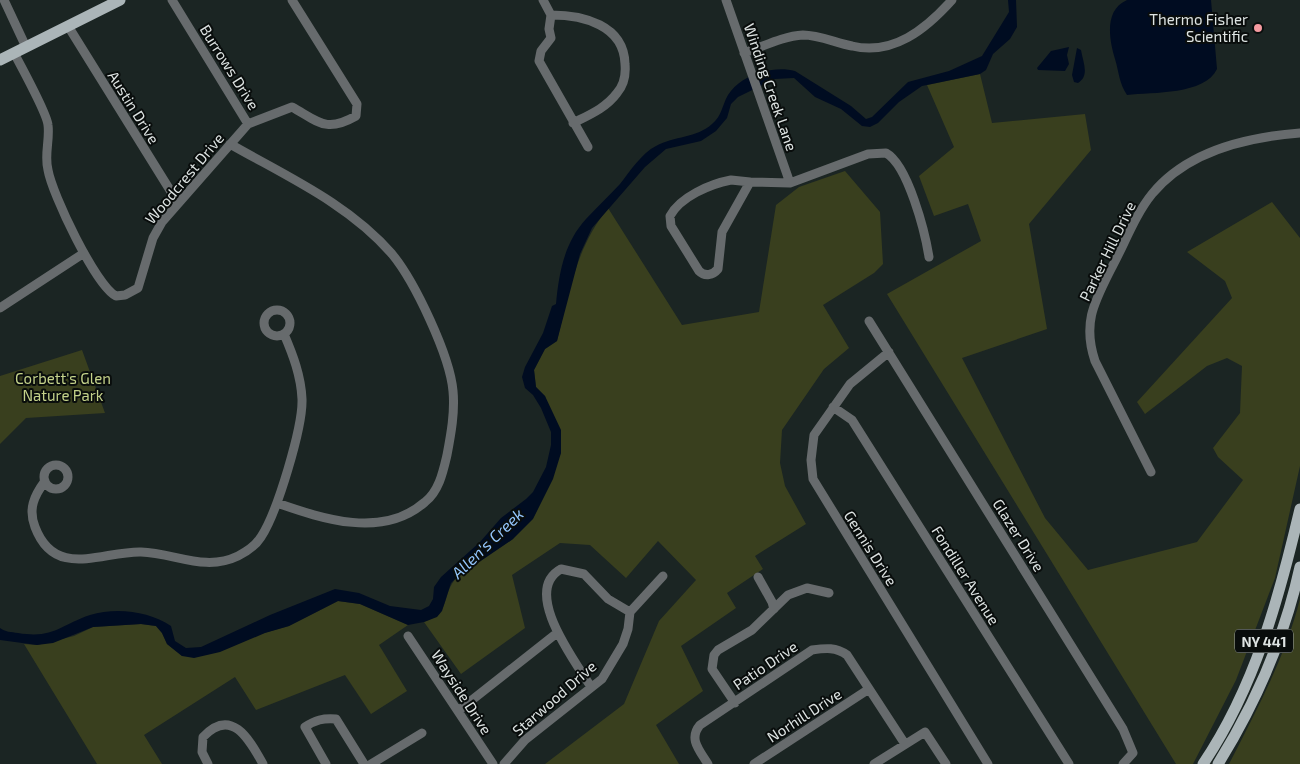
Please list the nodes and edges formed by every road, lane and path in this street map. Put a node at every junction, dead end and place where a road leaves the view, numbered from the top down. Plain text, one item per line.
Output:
1 (4, 0) edge
2 (120, 0) edge
3 (172, 0) edge
4 (292, 0) edge
5 (543, 0) edge
6 (726, 0) edge
7 (952, 0) edge
8 (551, 16) junction
9 (68, 26) junction
10 (26, 47) junction
11 (14, 53) junction
12 (744, 53) junction
13 (0, 60) edge
14 (573, 123) junction
15 (248, 124) junction
16 (1300, 133) edge
17 (230, 144) junction
18 (588, 147) dead end
19 (750, 182) junction
20 (790, 183) junction
21 (178, 203) junction
22 (84, 253) junction
23 (929, 257) dead end
24 (0, 308) edge
25 (869, 321) dead end
26 (284, 334) dead end
27 (888, 352) junction
28 (833, 407) junction
29 (1151, 472) dead end
30 (44, 481) dead end
31 (277, 503) junction
32 (1300, 509) edge
33 (1300, 567) edge
34 (663, 576) dead end
35 (758, 577) dead end
36 (829, 593) dead end
37 (774, 609) junction
38 (630, 612) junction
39 (558, 633) junction
40 (408, 636) dead end
41 (591, 686) junction
42 (869, 689) junction
43 (735, 703) junction
44 (458, 711) junction
45 (422, 733) dead end
46 (905, 744) junction
47 (208, 764) edge
48 (263, 764) edge
49 (326, 764) edge
50 (364, 764) edge
51 (371, 764) edge
52 (493, 764) edge
53 (504, 764) edge
54 (708, 764) edge
55 (754, 764) edge
56 (874, 764) edge
57 (946, 764) edge
58 (988, 764) edge
59 (1069, 764) edge
60 (1123, 764) edge
61 (1203, 764) edge
62 (1218, 764) edge

1 - 10 street
2 - 9 main road
3 - 15 street, Burrows Drive
4 - 15 street
5 - 8 street
6 - 12 street, Winding Creek Lane
7 - 12 street
8 - 14 street
8 - 14 street
9 - 10 main road
9 - 21 street, Austin Drive
10 - 11 main road
11 - 13 main road
11 - 22 street, Woodcrest Drive
12 - 20 street, Winding Creek Lane
14 - 18 street
15 - 17 street, Woodcrest Drive
16 - 29 street, Parker Hill Drive
17 - 21 street, Woodcrest Drive
17 - 31 street
19 - 19 street
19 - 20 street
20 - 23 street
21 - 22 street, Woodcrest Drive
22 - 24 street
25 - 27 street, Glazer Drive
26 - 31 street
27 - 28 street, Gennis Drive
27 - 60 street, Glazer Drive
28 - 58 street, Gennis Drive
28 - 59 street, Fondiller Avenue
30 - 31 street
32 - 61 main road, NY 441
33 - 62 main road, NY 441
34 - 38 street
35 - 37 street
36 - 37 street
37 - 43 street
38 - 39 street
38 - 41 street, Starwood Drive
39 - 41 street
39 - 44 street
40 - 44 street, Wayside Drive
41 - 53 street, Starwood Drive
42 - 43 street, Patio Drive
42 - 46 street, Patio Drive
42 - 55 street, Norhill Drive
43 - 54 street, Patio Drive
44 - 52 street, Wayside Drive
45 - 51 street
46 - 56 street
46 - 57 street
47 - 48 street
49 - 50 street

